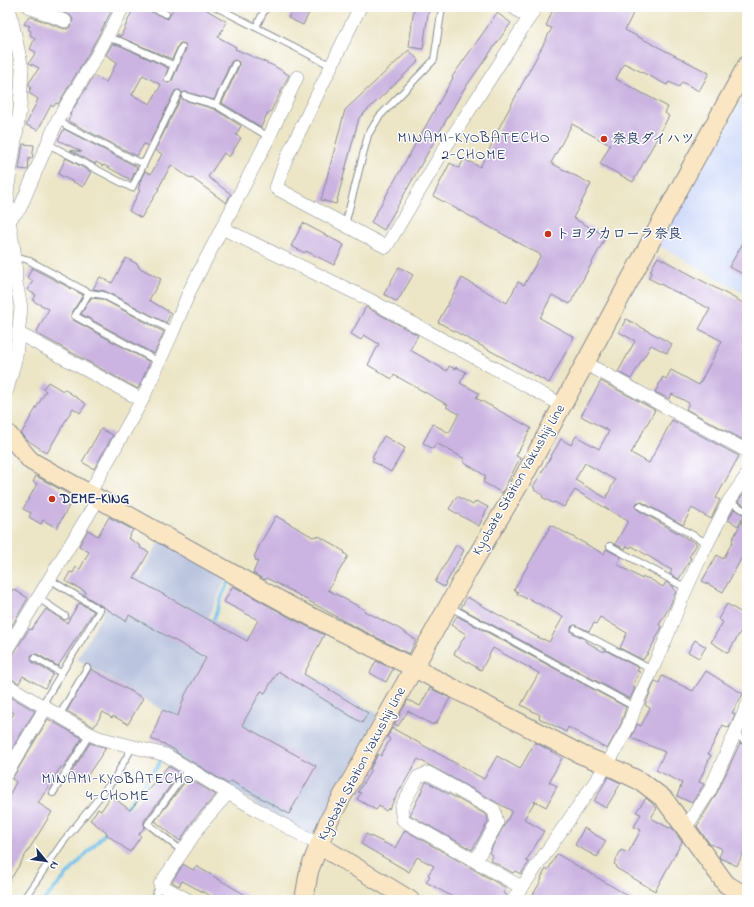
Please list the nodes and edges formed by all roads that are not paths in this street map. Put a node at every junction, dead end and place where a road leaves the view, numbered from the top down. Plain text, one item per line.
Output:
1 (9, 7) edge
2 (29, 7) edge
3 (123, 7) edge
4 (150, 7) edge
5 (216, 7) edge
6 (266, 7) edge
7 (360, 7) edge
8 (442, 7) edge
9 (513, 7) edge
10 (536, 7) edge
11 (166, 14) dead end
12 (529, 18) junction
13 (65, 21) dead end
14 (256, 27) junction
15 (107, 38) junction
16 (182, 47) dead end
17 (235, 64) dead end
18 (173, 65) junction
19 (747, 65) edge
20 (332, 66) junction
21 (298, 77) dead end
22 (168, 79) dead end
23 (178, 94) dead end
24 (185, 96) dead end
25 (216, 105) junction
26 (58, 119) junction
27 (269, 138) junction
28 (46, 143) junction
29 (143, 163) junction
30 (9, 220) junction
31 (345, 225) junction
32 (222, 228) junction
33 (9, 236) edge
34 (15, 257) junction
35 (89, 293) junction
36 (173, 331) junction
37 (18, 333) junction
38 (159, 362) junction
39 (585, 363) junction
40 (7, 390) edge
41 (142, 400) junction
42 (562, 405) junction
43 (7, 433) edge
44 (747, 451) edge
45 (747, 475) edge
46 (94, 496) junction
47 (729, 502) junction
48 (640, 506) dead end
49 (747, 512) edge
50 (707, 543) junction
51 (610, 546) dead end
52 (50, 579) junction
53 (686, 588) junction
54 (38, 598) junction
55 (449, 606) junction
56 (65, 616) dead end
57 (575, 629) dead end
58 (7, 649) edge
59 (35, 658) dead end
60 (87, 668) dead end
61 (414, 668) junction
62 (652, 670) junction
63 (61, 673) junction
64 (7, 685) edge
65 (44, 706) junction
66 (747, 706) edge
67 (635, 707) junction
68 (59, 716) junction
69 (90, 734) junction
70 (734, 734) junction
71 (747, 742) edge
72 (133, 746) junction
73 (607, 765) junction
74 (189, 768) junction
75 (7, 773) edge
76 (53, 793) dead end
77 (228, 793) junction
78 (686, 827) junction
79 (319, 845) junction
80 (182, 851) junction
81 (476, 860) junction
82 (160, 885) junction
83 (521, 887) junction
84 (399, 897) edge
85 (747, 898) edge
86 (23, 900) edge
87 (153, 900) edge
88 (188, 900) edge
89 (304, 900) edge
90 (513, 900) edge

1 - 30 street
2 - 13 street
3 - 15 street
4 - 11 lane
5 - 14 lane
6 - 14 lane
7 - 20 street
8 - 31 lane
9 - 12 street
10 - 12 street
12 - 31 street
14 - 20 lane
15 - 18 lane
15 - 26 street
16 - 18 lane
17 - 25 lane
18 - 22 lane
19 - 39 street, Kyobate Station Yakushiji Line
20 - 31 street
21 - 27 street
23 - 29 lane
24 - 25 lane
25 - 27 lane
26 - 28 street
26 - 29 lane
27 - 32 street
28 - 29 lane
28 - 30 street
30 - 33 street
32 - 36 street
32 - 42 street
33 - 34 street
34 - 35 lane
34 - 37 street
35 - 36 lane
35 - 38 lane
36 - 38 street
37 - 40 street
37 - 41 street
38 - 41 street
39 - 42 street, Kyobate Station Yakushiji Line
39 - 44 street
41 - 46 street
42 - 55 street, Kyobate Station Yakushiji Line
43 - 46 street
45 - 47 street
46 - 52 street
46 - 61 street
47 - 49 lane
47 - 50 street
48 - 50 lane
50 - 53 street
51 - 53 lane
52 - 54 street
52 - 63 lane
53 - 62 street
54 - 56 lane
54 - 58 street
55 - 61 street, Kyobate Station Yakushiji Line
55 - 67 lane
57 - 62 lane
59 - 63 lane
60 - 68 lane
61 - 73 street
61 - 79 street, Kyobate Station Yakushiji Line
62 - 67 street
63 - 65 lane
64 - 65 street
65 - 68 street
65 - 75 street
66 - 70 street
67 - 73 street
68 - 69 street
69 - 72 street
69 - 76 lane
70 - 71 lane
70 - 78 street
72 - 74 street
72 - 86 lane
73 - 78 street
73 - 83 street
74 - 77 street
74 - 80 lane
77 - 79 street
77 - 80 street
78 - 85 street
79 - 84 street
79 - 89 street, Kyobate Station Yakushiji Line
80 - 82 street
81 - 81 street
81 - 83 street
82 - 87 lane
82 - 88 street
83 - 90 street

